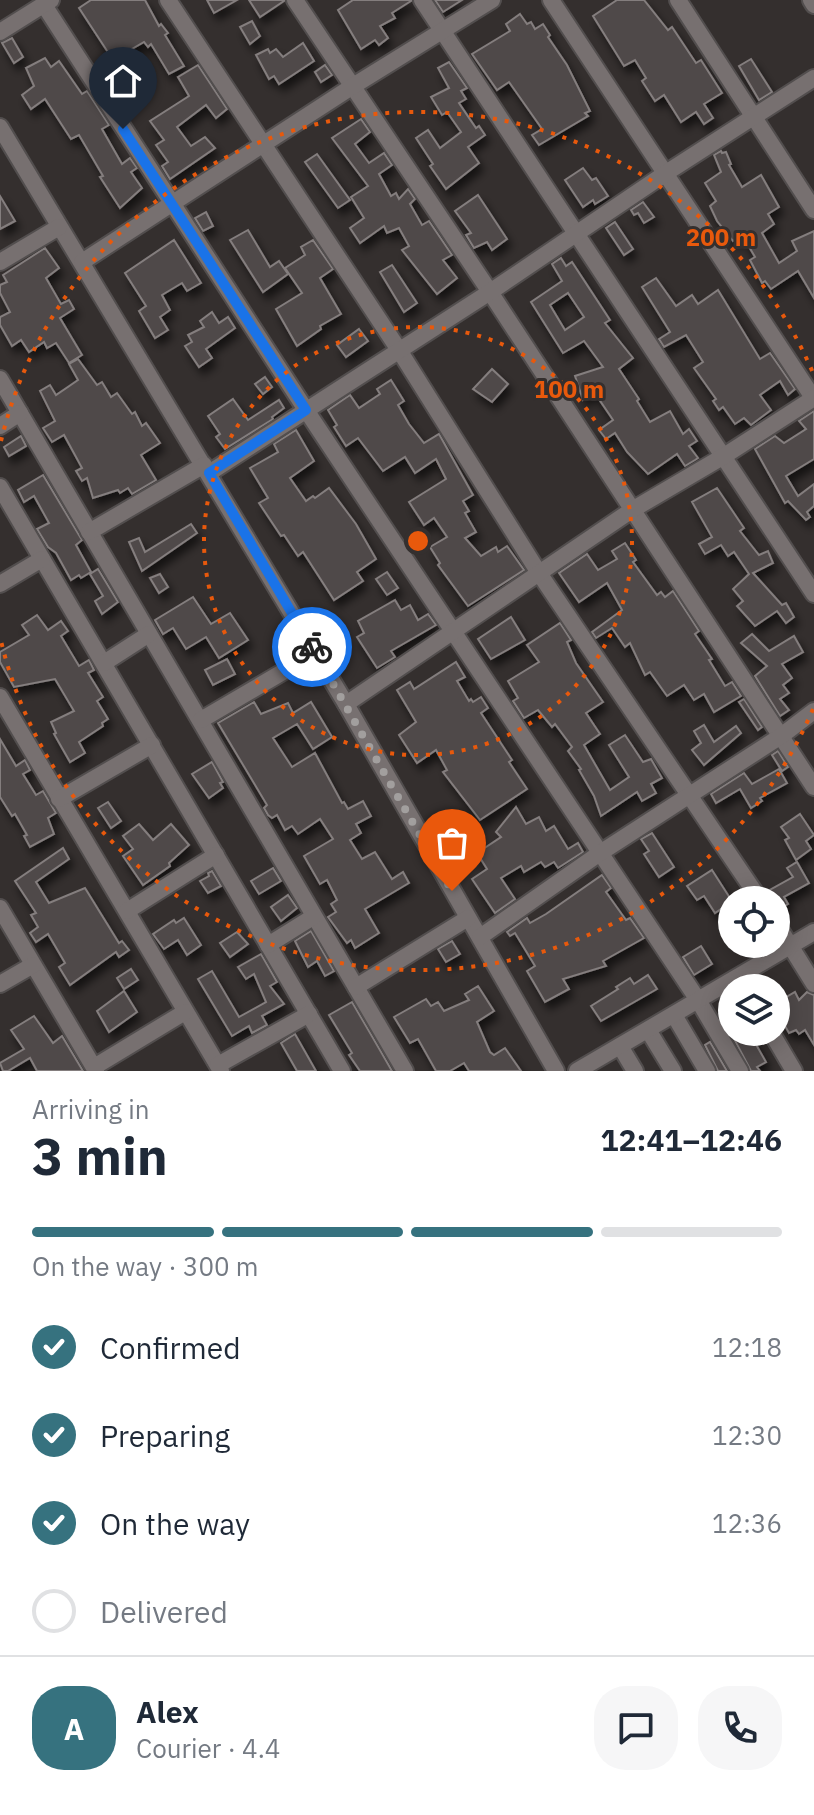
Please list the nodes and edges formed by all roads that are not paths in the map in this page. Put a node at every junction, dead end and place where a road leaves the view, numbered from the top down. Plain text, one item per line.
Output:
1 (168, 0) edge
2 (295, 0) edge
3 (422, 0) edge
4 (492, 0) edge
5 (551, 0) edge
6 (678, 0) edge
7 (47, 2) edge
8 (0, 32) edge
9 (442, 32) junction
10 (814, 78) edge
11 (353, 86) junction
12 (754, 118) junction
13 (0, 127) edge
14 (263, 144) junction
15 (666, 173) junction
16 (171, 203) junction
17 (814, 210) edge
18 (59, 227) junction
19 (577, 233) junction
20 (0, 262) edge
21 (82, 262) junction
22 (490, 292) junction
23 (399, 350) junction
24 (0, 379) edge
25 (814, 398) edge
26 (306, 410) junction
27 (20, 413) junction
28 (0, 426) edge
29 (724, 456) junction
30 (207, 469) junction
31 (0, 487) edge
32 (632, 510) junction
33 (89, 532) junction
34 (42, 559) junction
35 (539, 573) junction
36 (0, 584) edge
37 (814, 594) edge
38 (453, 630) junction
39 (149, 634) junction
40 (315, 653) junction
41 (104, 663) junction
42 (0, 697) edge
43 (346, 704) junction
44 (814, 711) edge
45 (201, 720) junction
46 (6, 721) edge
47 (781, 736) junction
48 (152, 745) junction
49 (814, 787) edge
50 (687, 794) junction
51 (59, 799) junction
52 (600, 853) junction
53 (216, 855) junction
54 (750, 886) edge
55 (0, 908) edge
56 (127, 911) junction
57 (313, 917) junction
58 (468, 918) junction
59 (814, 932) edge
60 (480, 937) junction
61 (790, 942) edge
62 (268, 945) junction
63 (792, 945) junction
64 (33, 965) junction
65 (754, 974) edge
66 (0, 984) edge
67 (814, 984) edge
68 (356, 987) junction
69 (718, 992) edge
70 (698, 1000) junction
71 (185, 1012) junction
72 (309, 1014) junction
73 (674, 1015) junction
74 (648, 1030) junction
75 (620, 1046) junction
76 (779, 1046) edge
77 (220, 1068) edge
78 (589, 1068) edge
79 (95, 1069) edge
80 (342, 1071) edge
81 (405, 1071) edge
82 (556, 1071) edge
83 (635, 1071) edge
84 (673, 1071) edge
85 (707, 1071) edge
86 (740, 1071) edge
87 (794, 1071) edge

1 - 14 street
2 - 11 street
3 - 9 street
4 - 9 street
5 - 15 street
6 - 12 street
7 - 8 street
7 - 16 street
9 - 11 street
9 - 19 street
10 - 12 street
11 - 14 street
11 - 22 street
12 - 15 street
12 - 17 street
13 - 18 street
14 - 16 street
14 - 23 street
15 - 19 street
15 - 25 street
16 - 21 street
16 - 26 street
18 - 20 street
18 - 21 street
19 - 22 street
19 - 29 street
21 - 30 street
22 - 23 street
22 - 32 street
23 - 26 street
23 - 35 street
24 - 27 street
25 - 29 street
26 - 30 street
26 - 38 street
27 - 28 street
27 - 33 street
29 - 32 street
29 - 37 street
30 - 33 street
30 - 40 street
31 - 34 street
32 - 35 street
32 - 47 street
33 - 39 street
34 - 36 street
34 - 41 street
35 - 38 street
35 - 50 street
38 - 43 street
38 - 52 street
39 - 41 street
39 - 45 street
40 - 43 street
40 - 45 street
41 - 48 street
42 - 46 street
43 - 58 street
44 - 47 street
45 - 57 street
46 - 51 street
47 - 49 street
47 - 50 street
48 - 51 street
48 - 53 street
50 - 52 street
50 - 54 street
51 - 56 street
52 - 60 street
52 - 70 street
53 - 56 street
53 - 62 street
55 - 64 street
56 - 71 street
57 - 62 street
57 - 68 street
58 - 60 street
58 - 68 street
59 - 63 street
60 - 82 street
61 - 63 street
62 - 72 street
63 - 65 street
63 - 67 street
64 - 66 street
64 - 79 street
68 - 81 street
69 - 70 street
70 - 73 street
70 - 86 street
71 - 77 street
71 - 79 street
72 - 77 street
72 - 80 street
73 - 74 street
73 - 85 street
74 - 75 street
74 - 84 street
75 - 78 street
75 - 83 street
76 - 87 street

